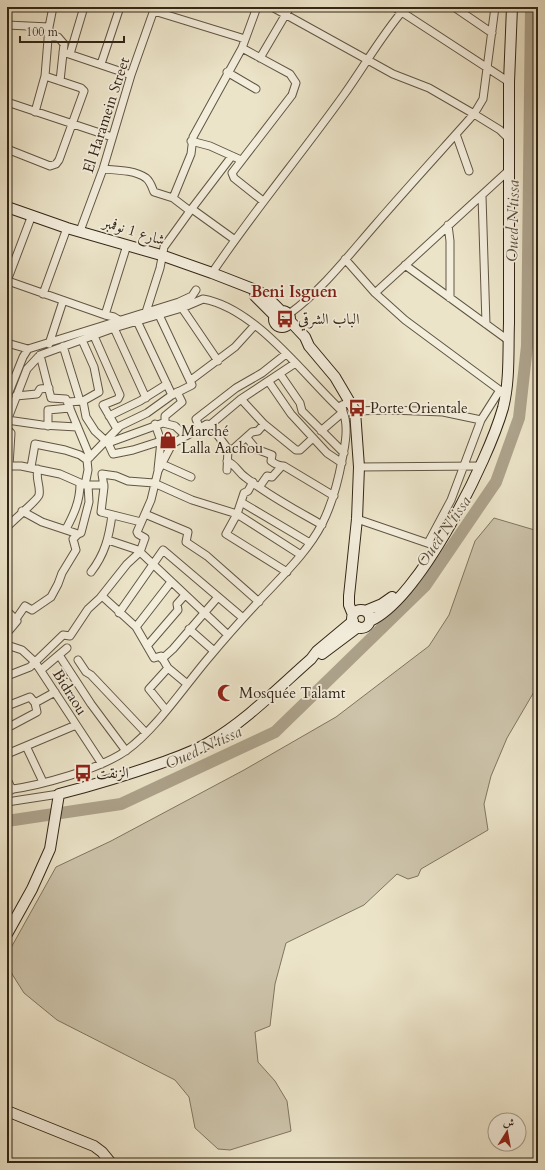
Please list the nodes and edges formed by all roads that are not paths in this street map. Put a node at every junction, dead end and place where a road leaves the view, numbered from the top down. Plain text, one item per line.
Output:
1 (53, 7) edge
2 (84, 7) edge
3 (120, 7) edge
4 (257, 7) edge
5 (272, 7) edge
6 (290, 7) edge
7 (394, 7) edge
8 (454, 7) edge
9 (495, 7) edge
10 (512, 7) edge
11 (155, 9) edge
12 (404, 9) edge
13 (285, 14) junction
14 (7, 25) edge
15 (49, 27) junction
16 (492, 33) junction
17 (48, 37) junction
18 (245, 39) junction
19 (242, 48) junction
20 (67, 53) junction
21 (260, 58) junction
22 (368, 59) junction
23 (101, 64) junction
24 (488, 68) junction
25 (227, 72) junction
26 (131, 75) junction
27 (45, 76) junction
28 (60, 81) junction
29 (509, 82) junction
30 (256, 89) dead end
31 (7, 102) edge
32 (35, 112) junction
33 (474, 114) junction
34 (72, 125) junction
35 (456, 134) junction
36 (112, 137) junction
37 (510, 140) junction
38 (191, 141) junction
39 (7, 149) edge
40 (232, 156) junction
41 (241, 160) junction
42 (103, 169) junction
43 (468, 171) dead end
44 (508, 171) junction
45 (482, 196) junction
46 (172, 198) junction
47 (264, 201) junction
48 (7, 207) edge
49 (191, 210) junction
50 (32, 215) junction
51 (448, 225) junction
52 (66, 228) junction
53 (80, 231) junction
54 (234, 240) junction
55 (127, 245) junction
56 (161, 254) junction
57 (345, 259) junction
58 (405, 265) junction
59 (10, 270) edge
60 (212, 273) junction
61 (7, 281) edge
62 (196, 290) dead end
63 (375, 293) junction
64 (43, 294) junction
65 (450, 298) junction
66 (63, 300) junction
67 (182, 308) junction
68 (146, 312) junction
69 (105, 315) junction
70 (159, 315) junction
71 (284, 318) junction
72 (119, 320) junction
73 (137, 321) junction
74 (486, 324) junction
75 (255, 325) junction
76 (114, 328) junction
77 (94, 336) junction
78 (82, 340) junction
79 (508, 340) junction
80 (7, 343) edge
81 (49, 344) junction
82 (63, 346) junction
83 (28, 349) junction
84 (286, 354) junction
85 (40, 355) junction
86 (218, 361) junction
87 (294, 364) junction
88 (280, 374) junction
89 (191, 380) junction
90 (269, 382) junction
91 (167, 384) junction
92 (49, 388) junction
93 (503, 392) junction
94 (175, 394) junction
95 (16, 396) junction
96 (7, 397) edge
97 (146, 398) junction
98 (241, 399) junction
99 (82, 401) junction
100 (69, 405) junction
101 (353, 406) junction
102 (343, 412) junction
103 (109, 416) junction
104 (7, 420) edge
105 (481, 420) junction
106 (165, 423) junction
107 (155, 424) junction
108 (264, 424) junction
109 (210, 425) junction
110 (48, 426) junction
111 (77, 427) junction
112 (7, 429) edge
113 (117, 429) junction
114 (200, 429) junction
115 (321, 431) junction
116 (186, 436) junction
117 (246, 438) junction
118 (313, 438) junction
119 (161, 441) junction
120 (107, 442) junction
121 (228, 449) junction
122 (344, 453) junction
123 (88, 458) junction
124 (227, 461) junction
125 (342, 463) junction
126 (464, 465) junction
127 (8, 466) edge
128 (481, 466) junction
129 (160, 467) junction
130 (281, 467) junction
131 (359, 467) junction
132 (34, 468) junction
133 (227, 470) dead end
134 (191, 477) dead end
135 (253, 482) junction
136 (154, 483) junction
137 (84, 485) junction
138 (104, 485) junction
139 (260, 486) junction
140 (334, 496) junction
141 (241, 502) junction
142 (22, 511) junction
143 (145, 514) junction
144 (237, 514) junction
145 (112, 515) junction
146 (357, 519) junction
147 (141, 522) junction
148 (322, 525) junction
149 (7, 527) edge
150 (66, 529) junction
151 (78, 534) junction
152 (108, 540) junction
153 (310, 543) junction
154 (432, 545) junction
155 (140, 552) junction
156 (301, 556) junction
157 (153, 565) junction
158 (90, 572) dead end
159 (287, 572) junction
160 (171, 582) junction
161 (411, 583) junction
162 (185, 595) junction
163 (102, 596) junction
164 (218, 597) junction
165 (259, 602) junction
166 (7, 611) edge
167 (119, 613) junction
168 (204, 613) junction
169 (358, 617) junction
170 (243, 618) junction
171 (16, 619) junction
172 (136, 627) junction
173 (189, 629) junction
174 (7, 632) edge
175 (228, 635) junction
176 (7, 645) edge
177 (147, 646) junction
178 (67, 648) dead end
179 (214, 651) junction
180 (59, 655) junction
181 (162, 658) junction
182 (78, 660) dead end
183 (35, 662) junction
184 (168, 668) junction
185 (41, 670) junction
186 (7, 676) edge
187 (186, 683) junction
188 (55, 692) junction
189 (35, 703) junction
190 (7, 706) edge
191 (166, 710) junction
192 (76, 725) junction
193 (7, 728) edge
194 (146, 733) junction
195 (26, 746) junction
196 (126, 751) junction
197 (7, 754) edge
198 (102, 764) junction
199 (7, 779) edge
200 (43, 782) junction
201 (10, 790) edge
202 (59, 794) junction
203 (7, 802) edge
204 (7, 934) edge
205 (7, 1111) edge
206 (111, 1163) edge

1 - 15 street
2 - 20 street
3 - 23 street
4 - 18 street
5 - 13 street
6 - 13 street
7 - 12 street
8 - 16 street
9 - 16 street
10 - 29 main road
11 - 18 street
11 - 26 street, El Haramein Street
12 - 22 street
12 - 24 street
13 - 21 street
13 - 22 street
14 - 15 street
15 - 17 street
16 - 24 street
17 - 20 street
17 - 27 street
18 - 19 street
19 - 21 street
19 - 25 street
20 - 23 street
20 - 28 street
21 - 41 street
22 - 33 street
22 - 47 street
23 - 26 street
24 - 29 street
24 - 33 street
25 - 30 street
25 - 38 street
26 - 36 street, El Haramein Street
27 - 28 street
27 - 32 street
28 - 34 street
29 - 37 main road
31 - 32 street
32 - 34 street
33 - 35 street
33 - 37 street
34 - 36 street
34 - 39 street
35 - 43 street
35 - 57 street
36 - 42 street, El Haramein Street
37 - 44 main road
38 - 40 street
38 - 46 street
40 - 41 street
40 - 49 street
41 - 47 street
42 - 46 street
42 - 53 street, El Haramein Street
44 - 45 street
44 - 79 main road
45 - 51 street
45 - 74 street
46 - 49 street
47 - 54 street
48 - 50 main road, شارع 1 نوفمبر
49 - 54 street
49 - 56 street
50 - 52 main road, شارع 1 نوفمبر
50 - 59 street
51 - 58 street
51 - 65 street
52 - 53 main road, شارع 1 نوفمبر
52 - 64 street
53 - 55 main road, شارع 1 نوفمبر
54 - 60 street
55 - 56 main road, شارع 1 نوفمبر
55 - 69 street
56 - 60 main road, شارع 1 نوفمبر
56 - 68 street
57 - 63 street
57 - 71 street
58 - 63 street
58 - 65 street
59 - 61 street
60 - 71 main road, شارع 1 نوفمبر
61 - 64 street
62 - 68 street
63 - 93 street
64 - 66 street
65 - 74 street
66 - 69 street
66 - 81 street
67 - 70 street
67 - 75 street
67 - 86 street
68 - 72 street
69 - 72 street
70 - 73 street
70 - 89 street
71 - 101 main road
72 - 81 street
73 - 76 street
73 - 91 street
74 - 79 street
75 - 84 street
75 - 86 street
76 - 77 street
76 - 97 street
77 - 78 street
77 - 103 street
78 - 82 street
78 - 99 street
79 - 93 main road
80 - 83 street
81 - 83 street
82 - 85 street
82 - 99 street
83 - 96 street
84 - 87 street
84 - 114 street
85 - 92 street
85 - 95 street
86 - 89 street
87 - 88 street
87 - 102 street
88 - 90 street
88 - 115 street
89 - 94 street
90 - 98 street
90 - 118 street
91 - 94 street
91 - 97 street
92 - 95 street
92 - 100 street
93 - 105 street
93 - 128 main road
94 - 106 street
94 - 113 street
95 - 104 street
97 - 103 street
98 - 108 street
98 - 109 street
99 - 100 street
99 - 120 street
100 - 110 street
100 - 111 street
101 - 102 street
101 - 105 street
101 - 131 main road
102 - 115 street
102 - 122 street
103 - 113 street
104 - 110 street
105 - 126 street
106 - 107 street
106 - 116 street
107 - 119 street
107 - 120 street
108 - 117 street
108 - 118 street
109 - 114 street
109 - 121 street
110 - 111 street
111 - 123 street
112 - 127 street
113 - 120 street
114 - 116 street
115 - 122 street
116 - 129 street
117 - 121 street
117 - 130 street
118 - 125 street
119 - 120 street
119 - 129 street
120 - 123 street
121 - 124 street
122 - 125 street
123 - 132 street
123 - 137 street
124 - 133 street
124 - 135 street
125 - 140 street
126 - 128 street
126 - 131 street
126 - 154 street
127 - 132 street
128 - 154 main road
129 - 134 street
129 - 136 street
130 - 139 street
130 - 140 street
131 - 146 main road
132 - 137 street
132 - 142 street
135 - 139 street
135 - 141 street
136 - 138 street
136 - 143 street
136 - 144 street
137 - 138 street
137 - 150 street
137 - 151 street
138 - 145 street
139 - 148 street
140 - 148 street
141 - 144 street
141 - 153 street
142 - 149 street
142 - 150 street
143 - 147 street
143 - 165 street
144 - 156 street
144 - 159 street
145 - 147 street
145 - 152 street
146 - 154 street
146 - 169 main road
147 - 155 street
148 - 153 street
150 - 151 street
151 - 171 street
152 - 155 street
152 - 158 street
153 - 156 street
154 - 161 main road
155 - 157 street
155 - 163 street
156 - 159 street
157 - 160 street
157 - 164 street
157 - 167 street
159 - 165 street
160 - 162 street
160 - 172 street
161 - 169 main road
161 - 169 main road
162 - 168 street
162 - 177 street
163 - 167 street
163 - 183 street
164 - 168 street
164 - 170 street
165 - 170 street
166 - 171 street
167 - 172 street
168 - 173 street
168 - 175 street
169 - 202 main road
170 - 175 street
171 - 174 street
172 - 177 street
173 - 179 street
173 - 181 street
175 - 179 street
176 - 183 street, Bidraou
177 - 181 street
178 - 180 street
179 - 187 street
180 - 185 street
180 - 196 street
181 - 184 street
182 - 194 street
183 - 185 street, Bidraou
183 - 186 street
184 - 187 street
184 - 191 street
185 - 188 street, Bidraou
187 - 191 street
188 - 189 street
188 - 192 street, Bidraou
189 - 190 street
189 - 193 street
191 - 194 street
192 - 195 street
192 - 198 street, Bidraou
194 - 196 street
195 - 197 street
195 - 200 street
196 - 198 street
198 - 200 street
199 - 201 street
200 - 201 street
202 - 203 street
202 - 204 main road
205 - 206 main road

